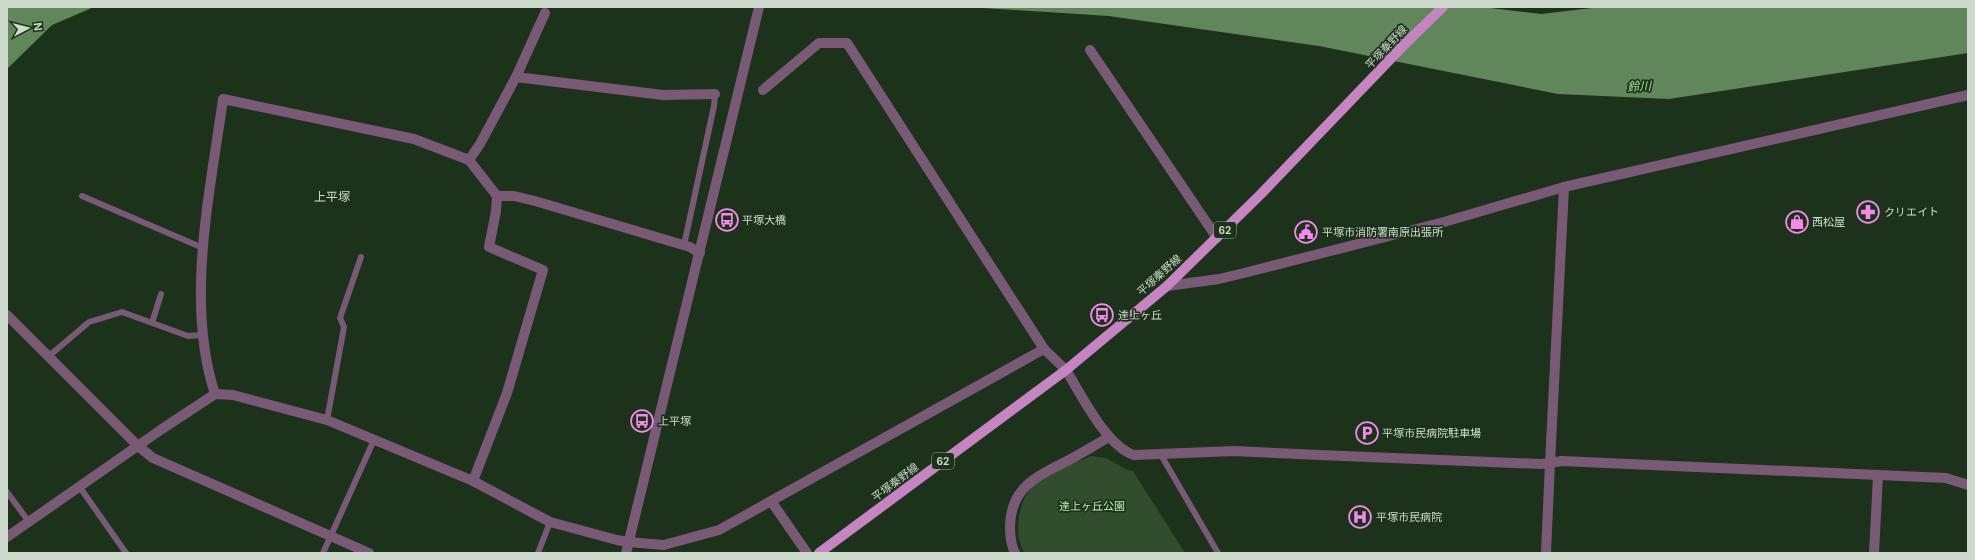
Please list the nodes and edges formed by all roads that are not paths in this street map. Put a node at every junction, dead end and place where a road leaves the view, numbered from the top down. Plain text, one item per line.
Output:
1 (1443, 7) edge
2 (759, 8) edge
3 (545, 14) dead end
4 (1090, 50) dead end
5 (516, 77) junction
6 (764, 90) dead end
7 (715, 94) joint
8 (1968, 96) edge
9 (469, 160) junction
10 (1564, 187) junction
11 (82, 196) dead end
12 (497, 196) junction
13 (1217, 238) junction
14 (684, 245) junction
15 (203, 248) junction
16 (700, 253) junction
17 (361, 257) dead end
18 (1167, 286) junction
19 (160, 294) dead end
20 (7, 315) edge
21 (152, 323) junction
22 (202, 335) junction
23 (1044, 349) junction
24 (49, 356) junction
25 (1066, 370) junction
26 (215, 394) junction
27 (327, 420) junction
28 (1109, 437) junction
29 (374, 440) junction
30 (138, 446) junction
31 (1161, 455) junction
32 (1550, 463) junction
33 (1878, 476) junction
34 (473, 481) junction
35 (1968, 485) edge
36 (79, 486) junction
37 (7, 492) edge
38 (771, 501) junction
39 (29, 522) junction
40 (550, 522) junction
41 (331, 536) junction
42 (7, 537) edge
43 (628, 542) junction
44 (664, 549) edge
45 (126, 553) edge
46 (323, 553) edge
47 (369, 553) edge
48 (538, 553) edge
49 (626, 553) edge
50 (807, 553) edge
51 (819, 553) edge
52 (1015, 553) edge
53 (1218, 553) edge
54 (1546, 553) edge
55 (1874, 553) edge

1 - 13 main road, 平塚秦野線 / 62
2 - 16 street
3 - 5 street
4 - 13 street
5 - 7 street
5 - 9 street
6 - 23 street
7 - 14 lane
8 - 10 street
9 - 12 street
9 - 15 street
10 - 18 street
10 - 32 street
11 - 15 lane
12 - 14 street
12 - 34 street
13 - 18 main road, 平塚秦野線 / 62
14 - 16 street
15 - 22 street
16 - 43 street
17 - 27 lane
18 - 25 main road, 平塚秦野線 / 62
19 - 21 lane
20 - 24 street
21 - 22 lane
21 - 24 lane
22 - 26 street
23 - 25 street
23 - 38 street
24 - 30 street
25 - 28 street
25 - 51 main road, 平塚秦野線 / 62
26 - 27 street
26 - 30 street
27 - 29 street
28 - 31 street
28 - 52 street
29 - 34 street
29 - 41 lane
30 - 36 street
30 - 41 street
31 - 32 street
31 - 53 lane
32 - 33 street
32 - 54 street
33 - 35 street
33 - 55 street
34 - 40 street
36 - 39 street
36 - 45 lane
37 - 39 lane
38 - 44 street
38 - 50 street
39 - 42 street
40 - 43 street
40 - 48 lane
41 - 46 lane
41 - 47 street
43 - 44 street
43 - 49 street

